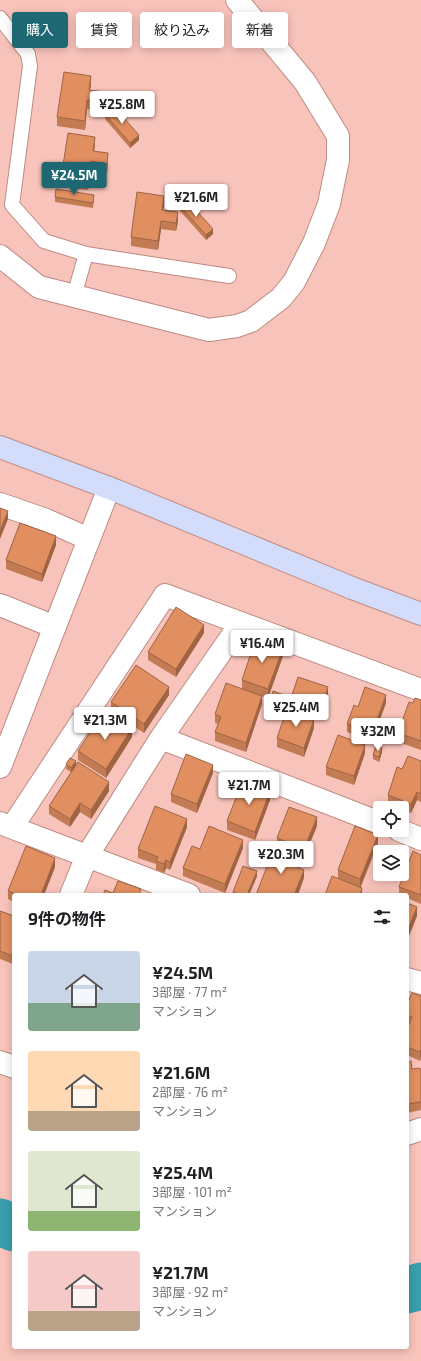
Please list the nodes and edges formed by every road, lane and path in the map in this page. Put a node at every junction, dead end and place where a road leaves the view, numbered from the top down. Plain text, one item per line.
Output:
1 (237, 0) edge
2 (0, 18) edge
3 (86, 254) junction
4 (0, 256) edge
5 (229, 276) dead end
6 (74, 296) junction
7 (0, 447) edge
8 (109, 488) junction
9 (0, 504) edge
10 (89, 539) junction
11 (0, 605) edge
12 (421, 614) edge
13 (241, 623) junction
14 (55, 627) junction
15 (421, 690) edge
16 (162, 738) junction
17 (0, 767) edge
18 (373, 820) edge
19 (6, 825) edge
20 (409, 834) edge
21 (421, 839) edge
22 (87, 856) junction
23 (72, 893) edge
24 (184, 893) edge
25 (409, 980) edge
26 (421, 983) edge
27 (0, 1062) edge
28 (12, 1066) edge
29 (421, 1129) edge
30 (409, 1133) edge

1 - 6 street
2 - 3 lane
3 - 5 lane
3 - 6 lane
4 - 6 street
7 - 8 street
8 - 10 street
8 - 12 street
9 - 10 street
10 - 14 street
11 - 14 street
13 - 15 street
13 - 16 street
13 - 19 street
14 - 17 street
16 - 18 street
16 - 22 street
19 - 22 street
20 - 21 street
22 - 23 street
22 - 24 street
25 - 26 street
27 - 28 street
29 - 30 street

